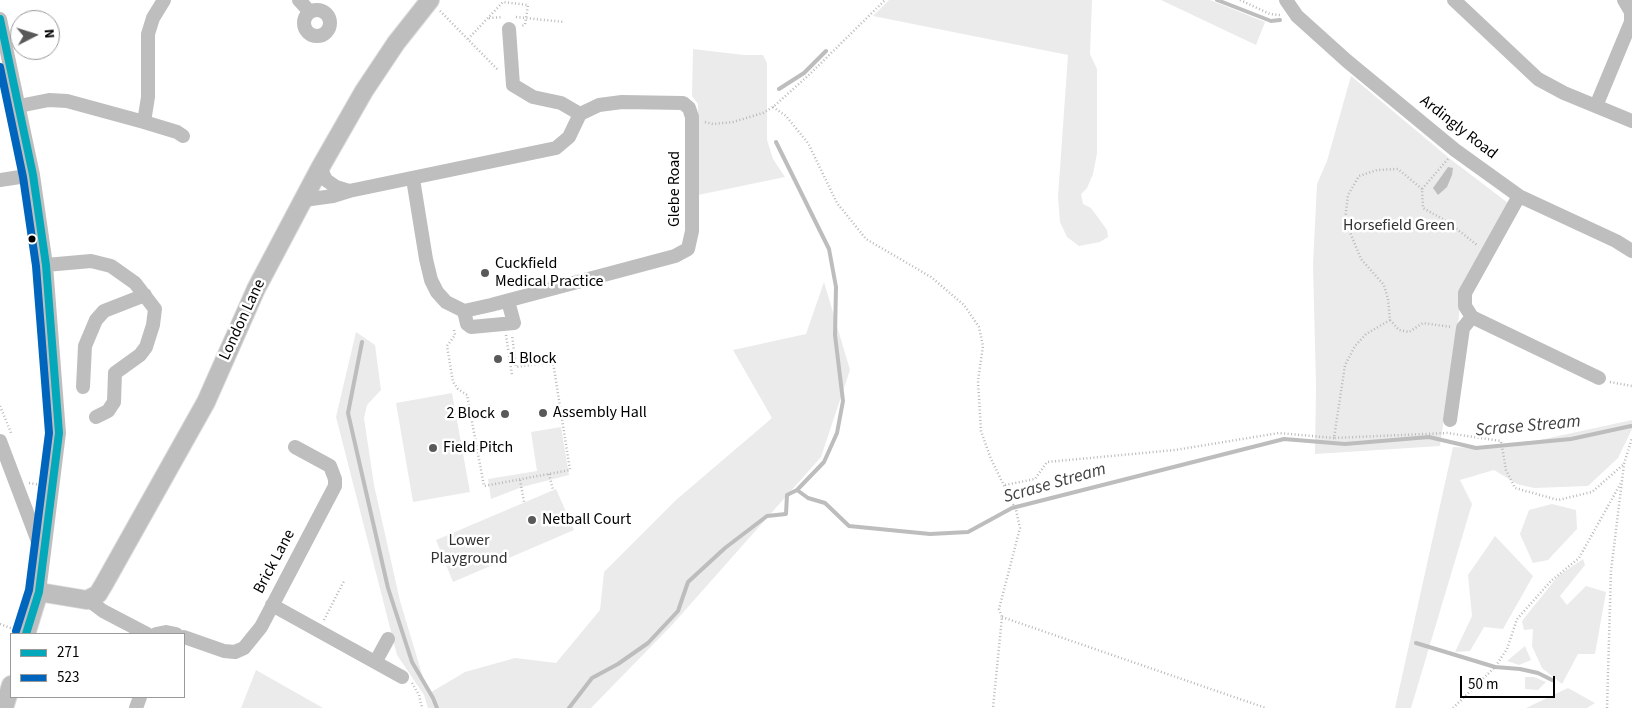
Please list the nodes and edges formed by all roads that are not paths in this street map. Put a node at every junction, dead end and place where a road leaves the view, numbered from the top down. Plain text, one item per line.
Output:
1 (164, 0) edge
2 (299, 0) edge
3 (430, 0) edge
4 (1286, 0) edge
5 (1454, 0) edge
6 (1624, 0) edge
7 (310, 12) dead end
8 (0, 19) edge
9 (509, 29) dead end
10 (19, 106) junction
11 (1596, 106) junction
12 (580, 114) junction
13 (1632, 121) edge
14 (144, 122) junction
15 (182, 136) dead end
16 (320, 168) junction
17 (33, 175) junction
18 (413, 179) junction
19 (0, 180) edge
20 (349, 191) junction
21 (1519, 196) junction
22 (304, 200) junction
23 (1632, 250) edge
24 (46, 265) junction
25 (145, 295) junction
26 (508, 301) junction
27 (460, 309) junction
28 (1468, 323) junction
29 (1599, 378) road end
30 (82, 387) dead end
31 (96, 418) dead end
32 (1450, 420) dead end
33 (0, 441) edge
34 (295, 447) dead end
35 (43, 554) junction
36 (39, 592) junction
37 (91, 598) junction
38 (272, 605) junction
39 (26, 633) edge
40 (145, 633) edge
41 (185, 637) edge
42 (388, 639) dead end
43 (376, 661) junction
44 (402, 677) road end

1 - 14 street
2 - 7 street
3 - 16 main road, London Lane
4 - 21 street, Ardingly Road
5 - 11 street
6 - 11 street
8 - 10 street
9 - 12 street
10 - 14 street
10 - 17 street
11 - 13 street
12 - 18 street
12 - 26 street, Glebe Road
14 - 15 street
16 - 20 street
16 - 22 main road, London Lane
17 - 19 street
17 - 24 street
18 - 20 street
18 - 27 street
20 - 22 street
21 - 23 street, Ardingly Road
21 - 28 street
22 - 37 main road, London Lane
24 - 25 street
24 - 35 street
25 - 30 street
25 - 31 street
26 - 27 street, Glebe Road
26 - 27 street
28 - 29 street
28 - 32 street
33 - 35 street
34 - 38 street, Brick Lane
35 - 36 street
36 - 37 main road
36 - 39 main road
37 - 40 street
38 - 41 street, Brick Lane
38 - 43 street
42 - 43 street
43 - 44 street

